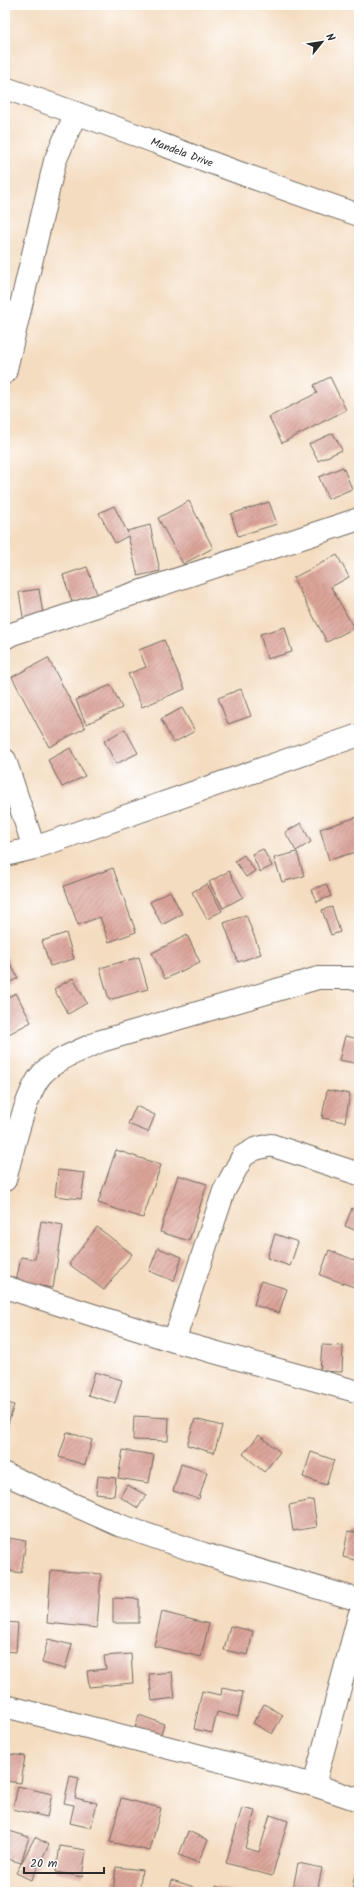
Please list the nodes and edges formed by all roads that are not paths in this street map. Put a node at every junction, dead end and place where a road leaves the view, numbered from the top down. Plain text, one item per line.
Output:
1 (5, 88) edge
2 (76, 113) junction
3 (359, 215) edge
4 (5, 373) edge
5 (359, 519) edge
6 (5, 638) edge
7 (359, 735) edge
8 (5, 760) edge
9 (34, 848) junction
10 (5, 855) edge
11 (359, 980) edge
12 (359, 1174) edge
13 (5, 1180) edge
14 (5, 1287) edge
15 (174, 1341) junction
16 (359, 1392) edge
17 (5, 1474) edge
18 (359, 1600) edge
19 (359, 1616) edge
20 (5, 1706) edge
21 (314, 1785) junction
22 (359, 1800) edge

1 - 2 street, Mandela Drive
2 - 3 street, Mandela Drive
2 - 4 street
5 - 6 street
7 - 9 street
8 - 9 street
9 - 10 street
11 - 13 street
12 - 15 street
14 - 15 street
15 - 16 street
17 - 18 street
19 - 21 street
20 - 21 street
21 - 22 street

